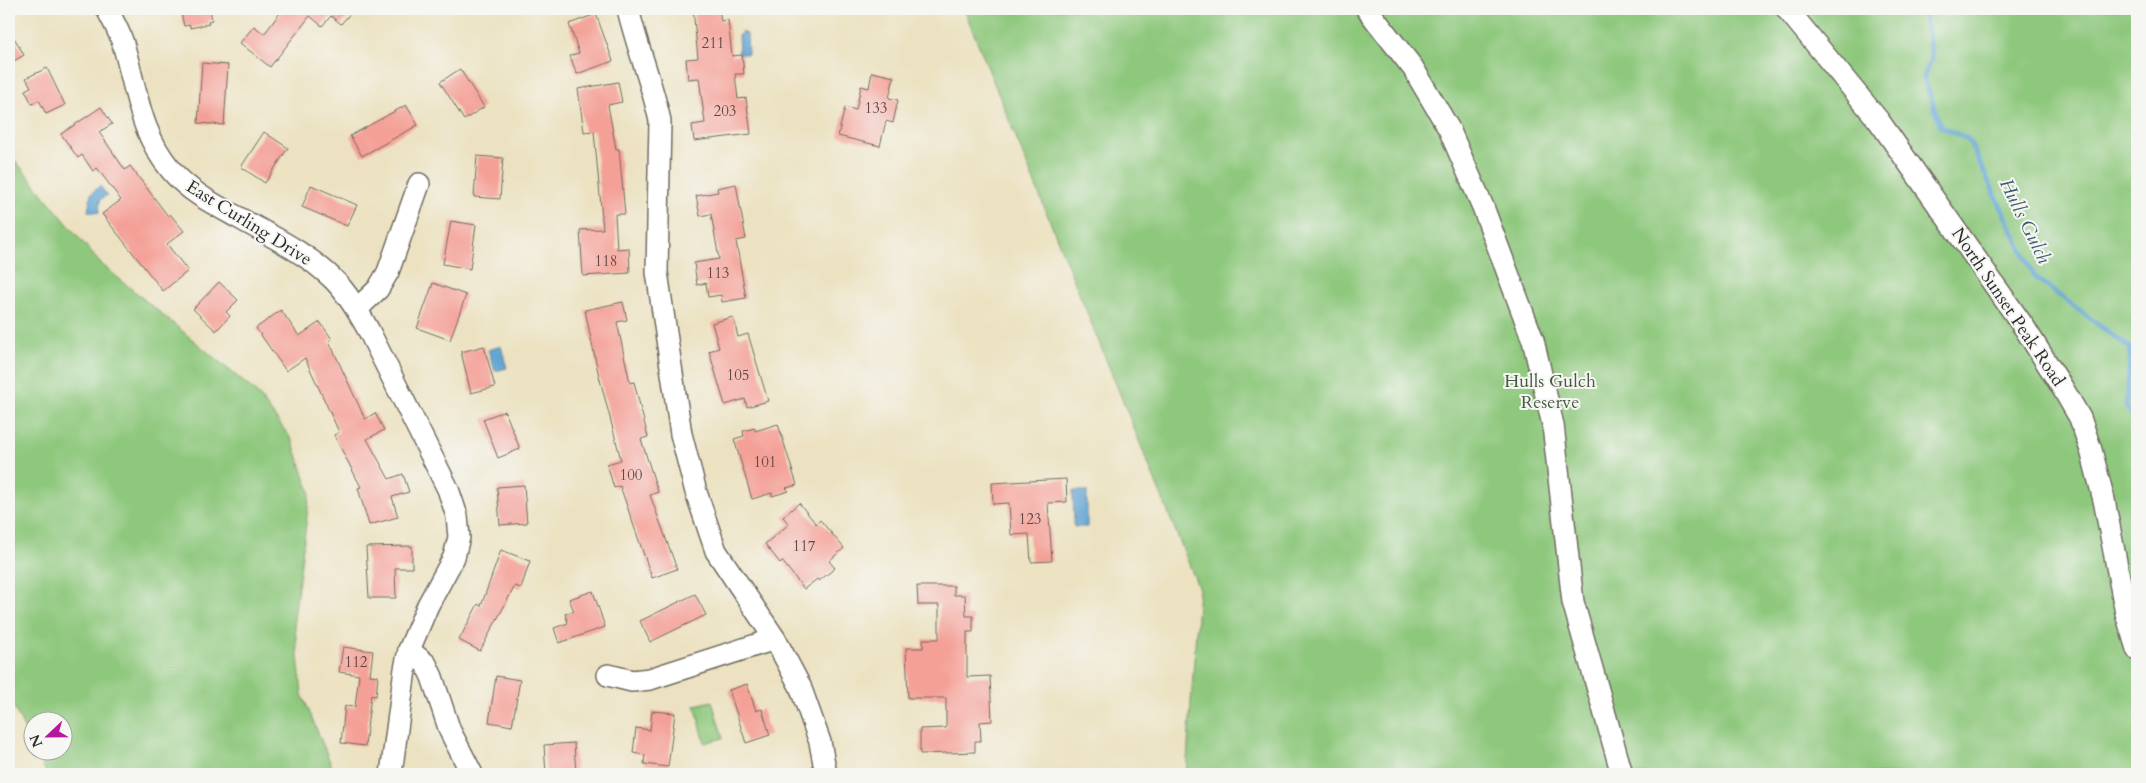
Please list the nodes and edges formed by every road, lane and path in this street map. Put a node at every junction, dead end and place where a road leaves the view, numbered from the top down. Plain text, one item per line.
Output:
1 (107, 9) edge
2 (628, 9) edge
3 (1367, 9) edge
4 (1787, 9) edge
5 (419, 184) dead end
6 (357, 309) junction
7 (775, 639) junction
8 (2137, 649) edge
9 (409, 650) junction
10 (608, 676) dead end
11 (1604, 710) junction
12 (391, 774) edge
13 (472, 774) edge
14 (826, 774) edge
15 (1607, 774) edge
16 (1622, 774) edge

1 - 6 street, East Curling Drive
2 - 7 street
3 - 11 street
4 - 8 street, North Sunset Peak Road
5 - 6 street
6 - 9 street, East Curling Drive
7 - 10 street
7 - 14 street
9 - 12 street
9 - 13 street
11 - 15 street
11 - 16 street

